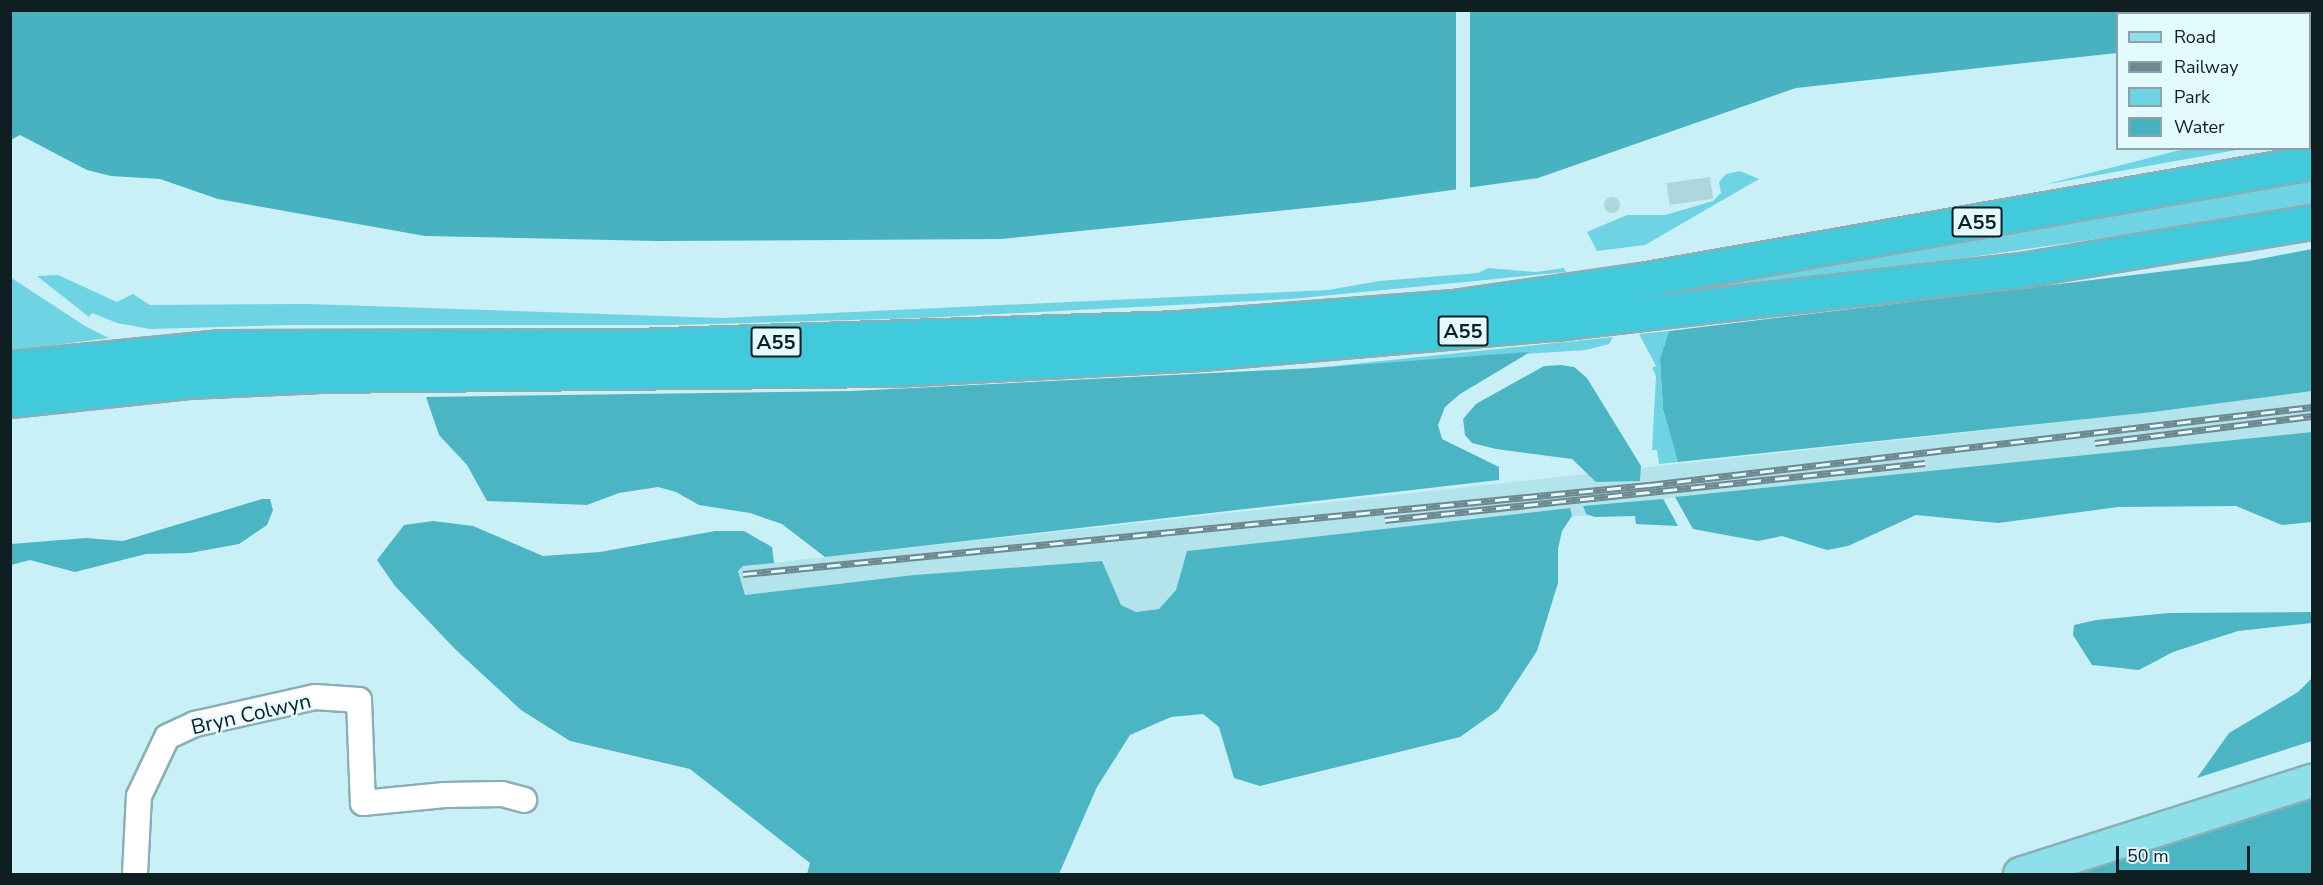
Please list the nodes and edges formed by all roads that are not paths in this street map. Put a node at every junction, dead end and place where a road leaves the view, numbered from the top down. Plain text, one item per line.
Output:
1 (2313, 162) edge
2 (2313, 222) edge
3 (10, 368) edge
4 (10, 400) edge
5 (2313, 781) edge
6 (524, 800) dead end
7 (135, 874) edge
8 (2020, 874) edge

1 - 3 highway, A55
2 - 4 highway, A55
5 - 8 main road
6 - 7 street, Bryn Colwyn

